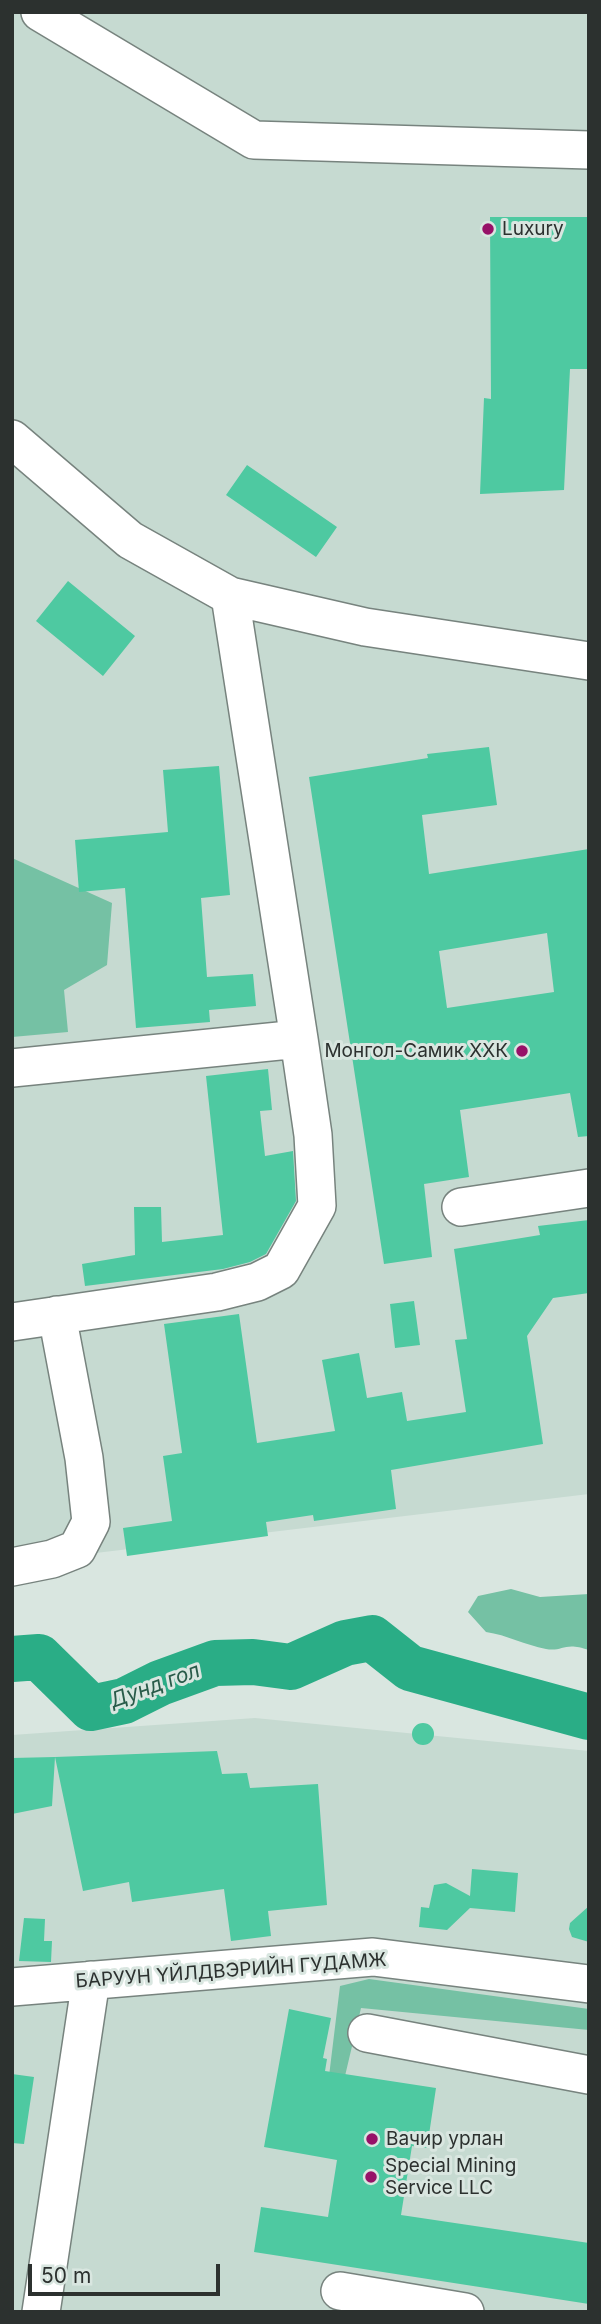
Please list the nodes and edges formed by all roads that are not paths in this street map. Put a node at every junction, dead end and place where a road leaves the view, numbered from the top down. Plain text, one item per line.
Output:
1 (40, 12) edge
2 (589, 150) edge
3 (12, 439) edge
4 (230, 596) junction
5 (589, 661) edge
6 (299, 1039) junction
7 (12, 1068) edge
8 (589, 1188) edge
9 (461, 1208) dead end
10 (57, 1315) junction
11 (12, 1322) edge
12 (12, 1567) edge
13 (91, 1980) junction
14 (584, 1981) edge
15 (12, 1987) edge
16 (367, 2034) dead end
17 (589, 2075) edge
18 (340, 2291) dead end
19 (41, 2312) edge
20 (465, 2312) edge

1 - 2 street
3 - 4 street
4 - 5 street
4 - 6 street
6 - 7 street
6 - 10 street
8 - 9 street
10 - 11 street
10 - 12 street
13 - 14 street, БАРУУН ҮЙЛДВЭРИЙН ГУДАМЖ
13 - 15 street, БАРУУН ҮЙЛДВЭРИЙН ГУДАМЖ
13 - 19 street
16 - 17 street
18 - 20 street

